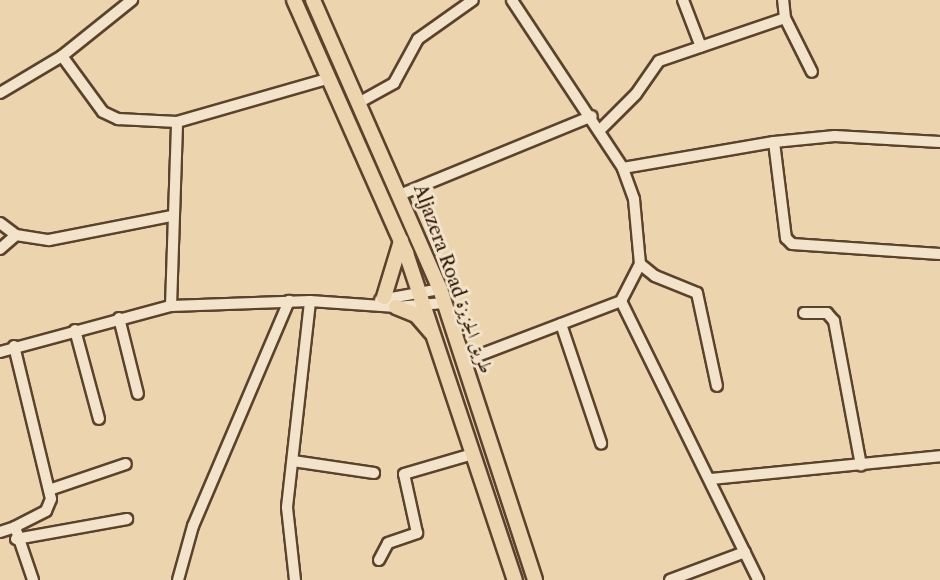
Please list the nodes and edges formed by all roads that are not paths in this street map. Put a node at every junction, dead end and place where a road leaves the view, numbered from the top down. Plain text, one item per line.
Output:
1 (132, 0) edge
2 (294, 0) edge
3 (313, 0) edge
4 (473, 0) edge
5 (512, 0) edge
6 (683, 0) edge
7 (783, 0) edge
8 (785, 18) junction
9 (701, 47) junction
10 (62, 56) junction
11 (812, 72) dead end
12 (330, 78) junction
13 (0, 93) edge
14 (360, 102) junction
15 (592, 116) junction
16 (177, 122) junction
17 (601, 129) junction
18 (774, 142) junction
19 (940, 142) edge
20 (623, 169) junction
21 (402, 194) junction
22 (172, 216) junction
23 (0, 223) edge
24 (16, 236) junction
25 (401, 240) junction
26 (0, 249) edge
27 (940, 254) edge
28 (640, 264) junction
29 (442, 296) junction
30 (423, 299) junction
31 (380, 300) junction
32 (289, 301) junction
33 (310, 301) junction
34 (621, 301) junction
35 (171, 306) junction
36 (396, 307) junction
37 (804, 313) dead end
38 (119, 318) junction
39 (561, 324) junction
40 (75, 330) junction
41 (435, 337) junction
42 (14, 346) junction
43 (0, 352) edge
44 (464, 361) junction
45 (717, 386) dead end
46 (138, 394) dead end
47 (99, 419) dead end
48 (601, 443) dead end
49 (473, 454) junction
50 (940, 456) edge
51 (293, 461) junction
52 (126, 464) dead end
53 (861, 464) junction
54 (374, 473) dead end
55 (711, 479) junction
56 (49, 490) junction
57 (127, 519) dead end
58 (15, 527) junction
59 (0, 531) edge
60 (16, 539) junction
61 (745, 552) junction
62 (379, 560) dead end
63 (33, 580) edge
64 (178, 580) edge
65 (295, 580) edge
66 (515, 580) edge
67 (535, 580) edge
68 (670, 580) edge
69 (758, 580) edge

1 - 10 street
2 - 12 main road, Aljazera Road طريق الجزيزة
3 - 14 main road, Aljazera Road طريق الجزيزة
4 - 14 street
5 - 15 street
6 - 9 street
7 - 8 street
8 - 9 street
8 - 11 street
9 - 17 street
10 - 13 street
10 - 16 street
12 - 16 street
12 - 25 main road, Aljazera Road طريق الجزيزة
14 - 21 main road, Aljazera Road طريق الجزيزة
15 - 17 street
15 - 21 street
16 - 22 street
17 - 20 street
18 - 19 street
18 - 20 street
18 - 27 street
20 - 28 street
21 - 29 main road, Aljazera Road طريق الجزيزة
22 - 24 street
22 - 35 street
23 - 24 street
24 - 26 street
25 - 30 main road, Aljazera Road طريق الجزيزة
25 - 31 main road
28 - 34 street
28 - 45 street
29 - 30 street
29 - 44 main road, Aljazera Road طريق الجزيزة
30 - 31 street
30 - 36 street
30 - 41 main road, Aljazera Road طريق الجزيزة
31 - 33 street
31 - 36 street
32 - 33 street
32 - 35 street
32 - 64 street
33 - 51 street
34 - 39 street
34 - 55 street
35 - 38 street
36 - 41 main road
37 - 53 street
38 - 40 street
38 - 46 street
39 - 44 street
39 - 48 street
40 - 42 street
40 - 47 street
41 - 49 main road, Aljazera Road طريق الجزيزة
42 - 43 street
42 - 56 street
44 - 67 main road, Aljazera Road طريق الجزيزة
49 - 62 street
49 - 66 main road, Aljazera Road طريق الجزيزة
50 - 53 street
51 - 54 street
51 - 65 street
52 - 56 street
53 - 55 street
55 - 61 street
56 - 58 street
57 - 60 street
58 - 59 street
58 - 60 street
60 - 63 street
61 - 68 street
61 - 69 street

